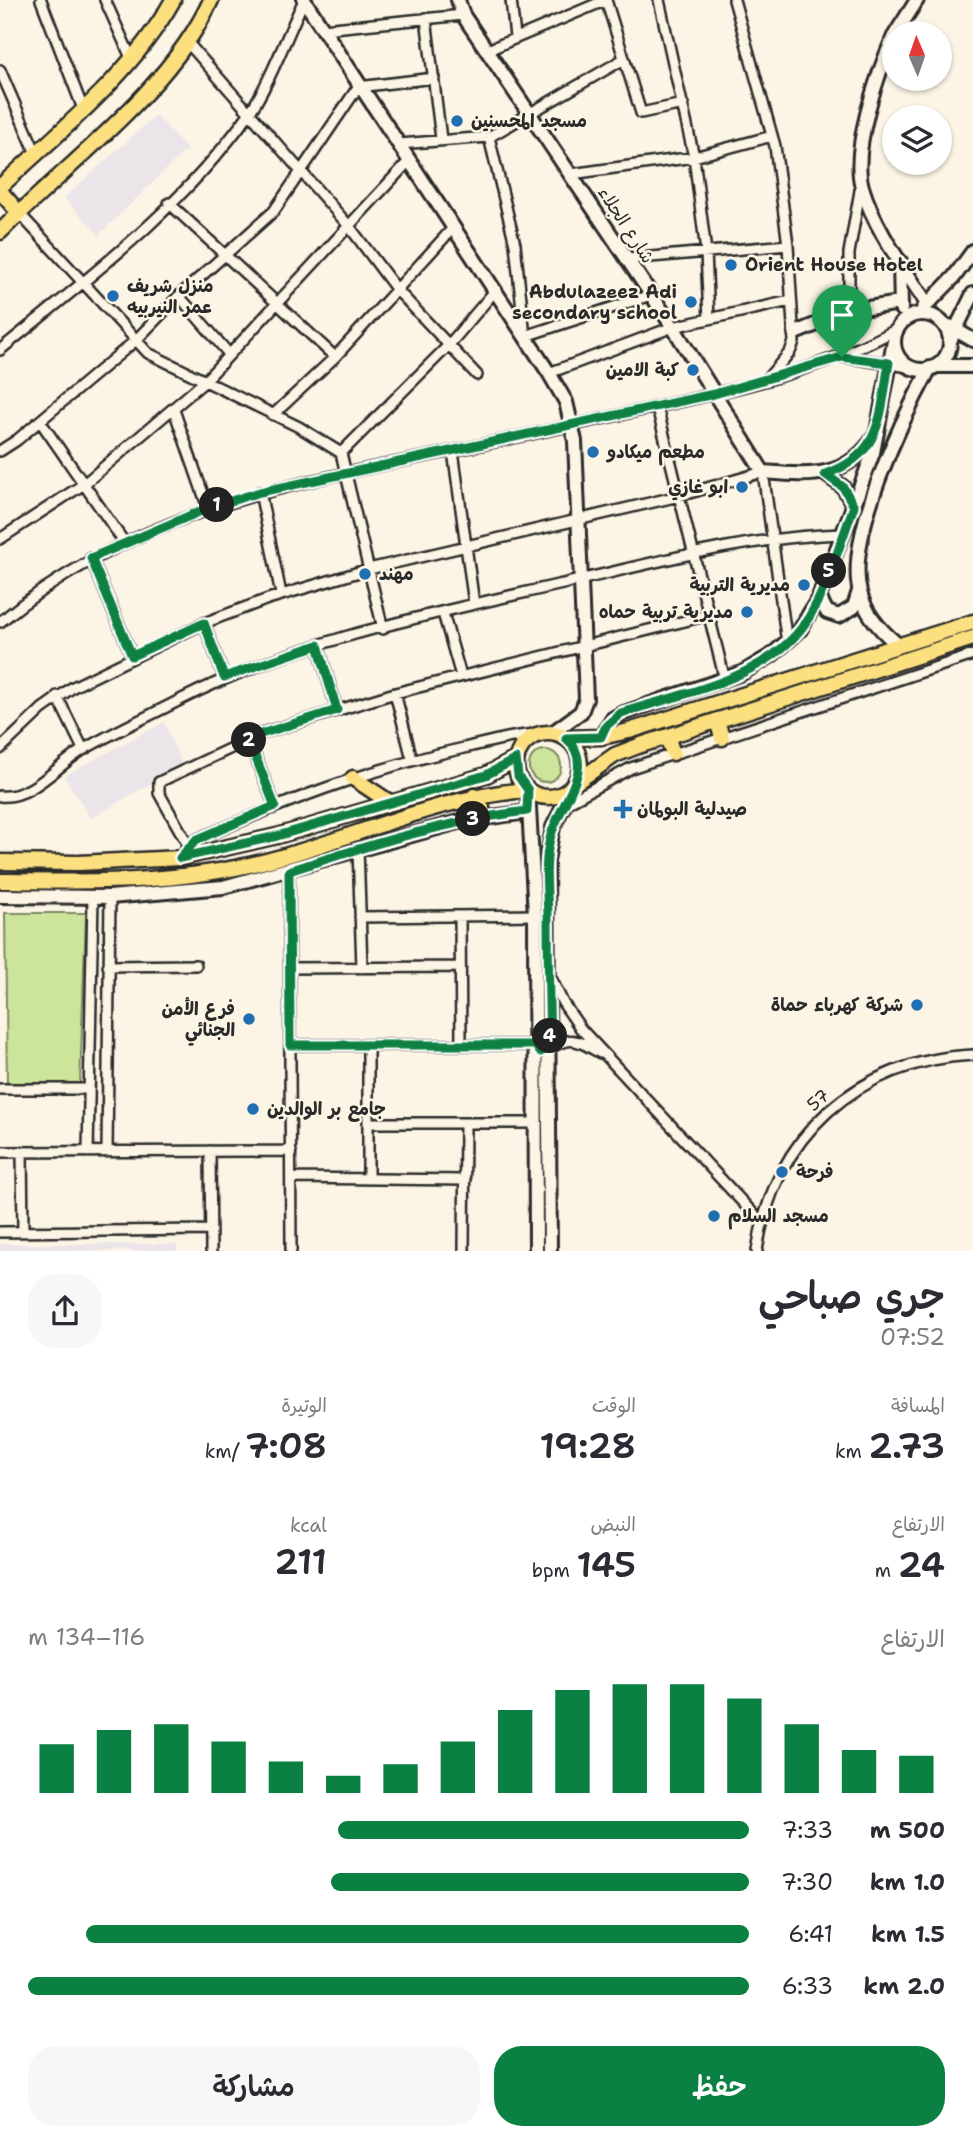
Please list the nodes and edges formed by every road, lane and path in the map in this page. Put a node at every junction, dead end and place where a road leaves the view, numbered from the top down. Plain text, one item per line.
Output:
1 (41, 0) edge
2 (105, 0) edge
3 (172, 0) edge
4 (211, 0) edge
5 (304, 0) edge
6 (510, 0) edge
7 (606, 0) edge
8 (659, 0) edge
9 (734, 0) edge
10 (917, 0) edge
11 (459, 1) edge
12 (577, 5) edge
13 (464, 15) junction
14 (426, 18) junction
15 (904, 21) edge
16 (323, 29) junction
17 (515, 37) junction
18 (188, 43) junction
19 (488, 50) junction
20 (624, 59) junction
21 (132, 60) junction
22 (0, 70) edge
23 (882, 76) edge
24 (434, 78) junction
25 (358, 87) junction
26 (683, 104) junction
27 (83, 109) junction
28 (530, 112) junction
29 (249, 114) junction
30 (772, 136) junction
31 (489, 137) junction
32 (441, 139) junction
33 (399, 144) junction
34 (36, 153) junction
35 (694, 157) junction
36 (409, 161) junction
37 (301, 173) junction
38 (571, 174) junction
39 (861, 184) junction
40 (0, 189) edge
41 (169, 203) junction
42 (19, 213) junction
43 (349, 226) junction
44 (453, 228) junction
45 (0, 232) edge
46 (788, 245) junction
47 (973, 251) edge
48 (706, 253) junction
49 (224, 257) junction
50 (628, 259) junction
51 (900, 261) junction
52 (83, 283) junction
53 (397, 290) junction
54 (495, 292) junction
55 (651, 295) junction
56 (179, 296) junction
57 (971, 300) edge
58 (790, 301) junction
59 (275, 303) junction
60 (900, 303) junction
61 (923, 309) junction
62 (849, 311) junction
63 (709, 319) junction
64 (673, 327) junction
65 (898, 330) junction
66 (795, 332) junction
67 (525, 336) junction
68 (952, 336) junction
69 (136, 340) junction
70 (973, 340) edge
71 (448, 346) junction
72 (0, 350) edge
73 (229, 354) junction
74 (335, 357) junction
75 (842, 357) junction
76 (889, 363) junction
77 (973, 366) edge
78 (909, 367) junction
79 (933, 367) junction
80 (549, 373) junction
81 (477, 375) dead end
82 (766, 380) junction
83 (204, 382) junction
84 (714, 394) junction
85 (657, 407) junction
86 (174, 410) junction
87 (274, 415) junction
88 (40, 421) junction
89 (573, 425) junction
90 (877, 433) junction
91 (0, 451) edge
92 (453, 451) junction
93 (341, 453) junction
94 (348, 472) junction
95 (763, 472) junction
96 (825, 474) junction
97 (84, 484) junction
98 (260, 492) junction
99 (679, 496) junction
100 (854, 506) junction
101 (208, 508) junction
102 (578, 520) junction
103 (843, 534) junction
104 (772, 538) junction
105 (0, 539) edge
106 (124, 542) junction
107 (466, 546) junction
108 (693, 552) junction
109 (91, 558) junction
110 (369, 569) junction
111 (581, 580) junction
112 (859, 591) junction
113 (281, 594) junction
114 (819, 597) junction
115 (474, 604) junction
116 (443, 613) junction
117 (709, 615) junction
118 (0, 622) edge
119 (973, 622) edge
120 (204, 623) junction
121 (383, 629) junction
122 (973, 638) edge
123 (787, 643) junction
124 (897, 644) junction
125 (318, 645) junction
126 (584, 647) junction
127 (973, 655) edge
128 (132, 656) junction
129 (461, 676) junction
130 (224, 677) junction
131 (724, 680) junction
132 (395, 693) junction
133 (57, 696) junction
134 (337, 710) junction
135 (717, 720) junction
136 (552, 735) junction
137 (601, 737) junction
138 (667, 737) junction
139 (248, 738) junction
140 (722, 738) junction
141 (0, 749) edge
142 (83, 749) junction
143 (673, 754) junction
144 (412, 759) junction
145 (516, 759) junction
146 (353, 778) junction
147 (575, 783) junction
148 (528, 790) junction
149 (0, 796) edge
150 (474, 796) junction
151 (391, 803) junction
152 (275, 806) junction
153 (562, 806) junction
154 (527, 811) junction
155 (478, 818) junction
156 (358, 848) junction
157 (184, 852) junction
158 (0, 862) edge
159 (289, 871) junction
160 (0, 881) edge
161 (0, 897) edge
162 (93, 897) junction
163 (110, 897) junction
164 (535, 915) junction
165 (460, 916) junction
166 (360, 917) junction
167 (197, 965) dead end
168 (108, 966) junction
169 (460, 967) junction
170 (290, 968) junction
171 (362, 968) junction
172 (549, 972) junction
173 (290, 1045) junction
174 (368, 1045) junction
175 (461, 1045) junction
176 (535, 1045) junction
177 (550, 1048) junction
178 (973, 1055) edge
179 (608, 1058) junction
180 (0, 1089) edge
181 (89, 1089) junction
182 (368, 1123) junction
183 (465, 1123) junction
184 (537, 1123) junction
185 (210, 1151) junction
186 (291, 1151) junction
187 (0, 1152) edge
188 (22, 1152) junction
189 (88, 1152) junction
190 (107, 1152) junction
191 (291, 1178) junction
192 (368, 1179) junction
193 (465, 1180) junction
194 (762, 1223) junction
195 (211, 1230) junction
196 (0, 1232) edge
197 (23, 1232) junction
198 (211, 1251) edge
199 (291, 1251) edge
200 (464, 1251) edge
201 (536, 1251) edge
202 (550, 1251) edge
203 (757, 1251) edge

1 - 27 street
2 - 21 street
3 - 21 main road
4 - 18 main road
5 - 16 main road
5 - 29 street
6 - 17 street
7 - 12 street
7 - 20 street
8 - 26 street
9 - 30 street
10 - 15 main road
11 - 13 main road, شارع الجلاء
12 - 17 street
13 - 14 street
13 - 19 main road, شارع الجلاء
14 - 16 street
14 - 24 street
16 - 25 main road
17 - 19 street
18 - 29 street
18 - 42 main road
19 - 28 main road, شارع الجلاء
20 - 26 street
20 - 28 street
21 - 27 main road
22 - 34 street
23 - 39 main road
24 - 25 street
24 - 32 street
25 - 33 main road
25 - 37 street
26 - 35 street
27 - 34 main road
28 - 31 street
28 - 38 main road, شارع الجلاء
29 - 37 street
29 - 41 street
30 - 35 street
30 - 46 street
31 - 32 street
31 - 67 street
32 - 33 street
33 - 36 main road
34 - 40 main road
35 - 38 street
35 - 48 street
36 - 43 street
36 - 44 main road
37 - 43 street
37 - 49 street
38 - 50 main road, شارع الجلاء
39 - 51 main road
39 - 62 street
40 - 42 main road
41 - 49 street
41 - 52 street
42 - 45 main road
42 - 52 street
43 - 53 street
43 - 59 street
44 - 53 street
44 - 54 main road
46 - 48 street
46 - 58 street
47 - 61 main road
48 - 50 street
48 - 63 street
49 - 56 street
49 - 59 street
50 - 55 main road, شارع الجلاء
51 - 60 main road
51 - 61 main road
52 - 69 street
52 - 72 street
53 - 71 street
53 - 74 street
54 - 67 main road
54 - 71 street
55 - 64 main road, شارع الجلاء
55 - 67 street
56 - 69 street
56 - 73 street
57 - 68 main road
58 - 63 street
58 - 66 street
59 - 73 street
59 - 74 street
60 - 62 main road
60 - 65 main road
61 - 65 main road
61 - 68 main road
62 - 66 main road
63 - 64 street
64 - 80 street
64 - 84 main road, شارع الجلاء
65 - 75 street
65 - 76 main road
65 - 78 main road
66 - 82 street
67 - 80 main road
68 - 70 main road
68 - 79 main road
69 - 83 street
69 - 88 street
71 - 81 street
71 - 93 street
73 - 83 street
74 - 87 street
75 - 76 street
75 - 82 street
76 - 78 street
76 - 90 main road
77 - 79 main road
78 - 79 main road
79 - 112 main road
80 - 89 main road
82 - 84 street
83 - 86 street
83 - 87 street
84 - 85 street
84 - 95 main road, شارع الجلاء
85 - 89 street
85 - 99 street
86 - 97 street
86 - 101 street
87 - 93 street
88 - 91 street
88 - 97 street
89 - 92 street
89 - 102 main road
90 - 96 main road
90 - 100 main road
92 - 94 street
92 - 107 street
93 - 94 street
94 - 98 street
94 - 110 street
95 - 96 main road
95 - 99 street
95 - 104 street
96 - 100 main road
97 - 105 street
97 - 106 street
98 - 101 street
98 - 113 street
99 - 102 street
99 - 108 street
100 - 103 main road
101 - 106 street
102 - 107 street
102 - 111 main road
103 - 104 street
103 - 114 main road
104 - 108 street
104 - 123 street
106 - 109 street
107 - 110 street
107 - 115 street
108 - 111 street
108 - 117 street
109 - 118 street
109 - 128 street
110 - 113 street
110 - 121 street
111 - 115 street
111 - 126 main road
112 - 114 main road
112 - 124 main road
113 - 120 street
114 - 123 main road
115 - 116 street
116 - 121 street
116 - 129 street
117 - 126 street
117 - 131 street
119 - 124 main road
120 - 128 street
120 - 130 street
121 - 125 street
122 - 135 main road
123 - 131 main road
124 - 137 main road
125 - 130 street
125 - 134 street
126 - 129 street
126 - 136 main road
127 - 140 street
128 - 133 street
129 - 132 street
130 - 142 street
131 - 137 main road
132 - 134 street
132 - 144 street
133 - 141 street
133 - 142 street
134 - 139 street
135 - 138 main road
135 - 140 main road
136 - 137 main road
136 - 144 street
136 - 145 main road
136 - 147 main road
138 - 143 main road
138 - 147 main road
139 - 152 street
139 - 157 street
140 - 143 street
142 - 149 street
143 - 153 street
144 - 146 street
145 - 148 main road
145 - 151 main road
146 - 151 main road
146 - 152 street
147 - 148 main road
147 - 153 main road
148 - 150 main road
148 - 154 main road
150 - 155 main road
150 - 160 main road
151 - 157 main road
152 - 157 street
153 - 172 main road
154 - 155 main road
154 - 164 main road
155 - 156 main road
156 - 159 main road
156 - 166 street
157 - 158 main road
159 - 163 main road
159 - 170 street
161 - 162 main road
162 - 163 main road
162 - 181 street
163 - 168 street
164 - 165 street
164 - 176 main road
165 - 166 street
165 - 169 street
166 - 171 street
167 - 168 street
168 - 190 street
169 - 171 street
169 - 175 street
170 - 171 street
170 - 173 street
172 - 177 main road
172 - 179 street
173 - 174 street
173 - 186 street
174 - 175 street
174 - 182 street
175 - 176 street
176 - 177 street
176 - 184 main road
177 - 179 street
177 - 202 main road
178 - 194 street, 57
179 - 194 street
180 - 181 street
181 - 189 street
182 - 183 street
182 - 192 street
183 - 184 street
183 - 193 street
184 - 201 main road
185 - 186 street
185 - 190 street
185 - 195 street
186 - 191 street
187 - 188 street
188 - 189 street
188 - 197 street
189 - 190 street
191 - 192 street
191 - 199 street
192 - 193 street
193 - 200 street
194 - 203 street, 57
195 - 197 street
195 - 198 street
196 - 197 street

